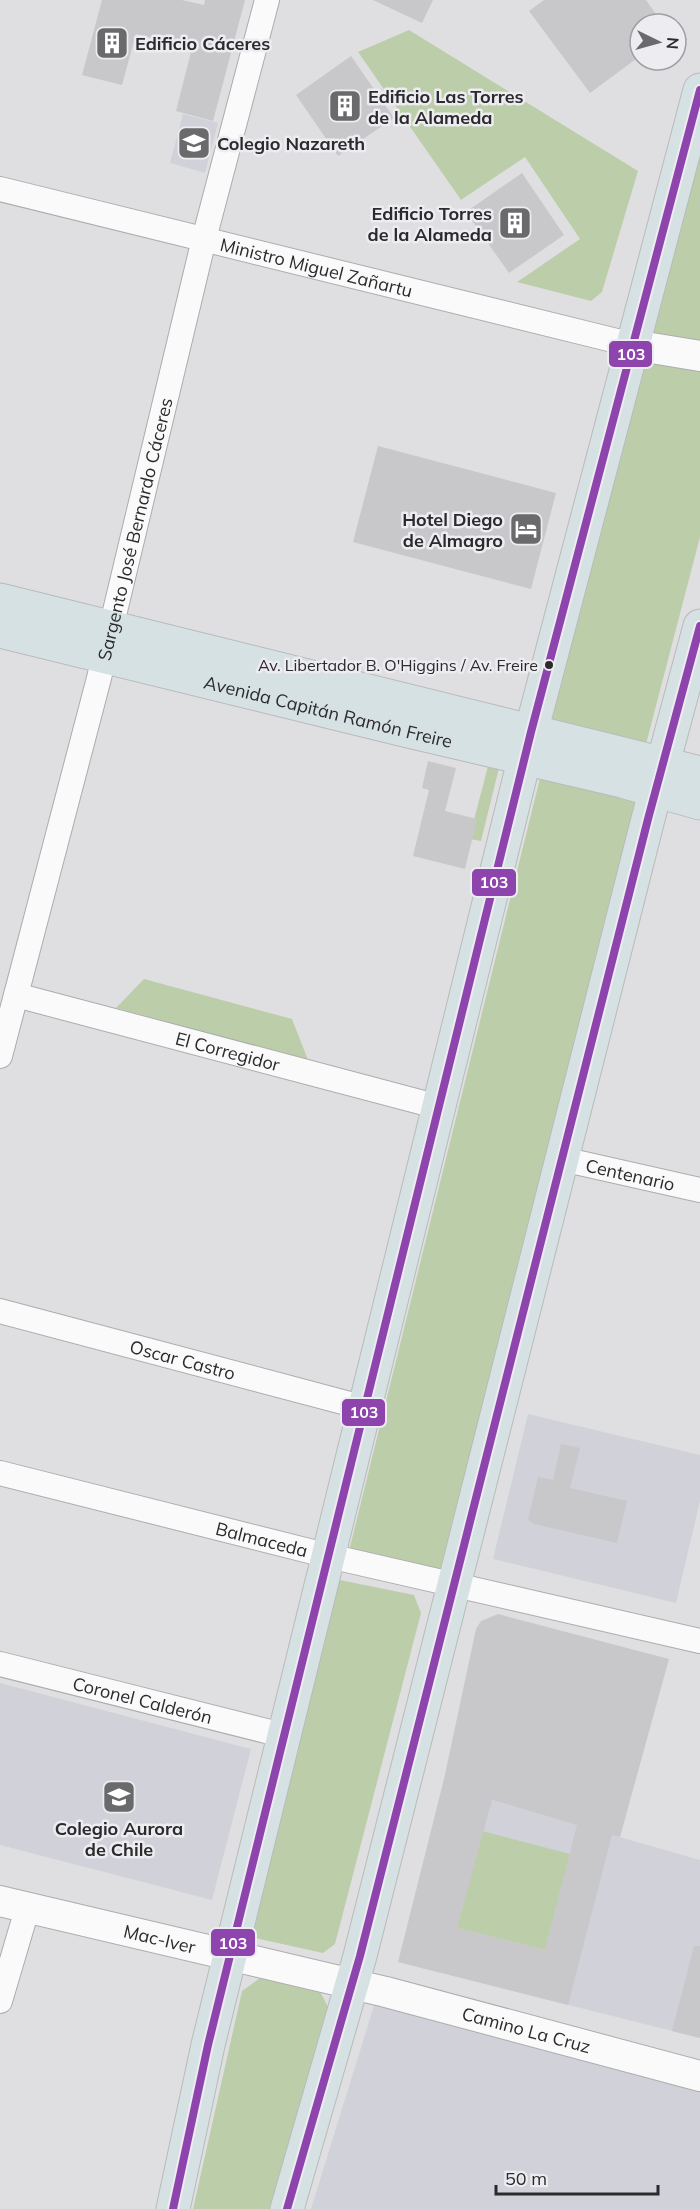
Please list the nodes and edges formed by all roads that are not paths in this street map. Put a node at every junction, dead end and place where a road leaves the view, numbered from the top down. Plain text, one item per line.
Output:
1 (267, 0) edge
2 (700, 90) edge
3 (0, 189) edge
4 (204, 239) junction
5 (633, 345) junction
6 (700, 356) edge
7 (0, 600) edge
8 (700, 626) edge
9 (0, 631) edge
10 (107, 643) junction
11 (528, 746) junction
12 (700, 772) edge
13 (660, 776) junction
14 (700, 803) edge
15 (16, 995) junction
16 (0, 1056) edge
17 (439, 1107) junction
18 (562, 1159) junction
19 (700, 1190) edge
20 (0, 1311) edge
21 (365, 1408) junction
22 (0, 1473) edge
23 (329, 1556) junction
24 (454, 1585) junction
25 (700, 1641) edge
26 (0, 1664) edge
27 (284, 1738) junction
28 (14, 1904) edge
29 (231, 1955) junction
30 (352, 1984) junction
31 (0, 2001) edge
32 (700, 2076) edge
33 (173, 2209) edge
34 (287, 2209) edge

1 - 4 street, Sargento José Bernardo Cáceres
2 - 5 main road
3 - 4 street, Ministro Miguel Zañartu
4 - 5 street, Ministro Miguel Zañartu
4 - 10 street, Sargento José Bernardo Cáceres
5 - 6 street
5 - 11 main road
7 - 10 main road, Avenida Capitán Ramón Freire
8 - 13 main road
9 - 10 main road, Avenida Capitán Ramón Freire
10 - 11 main road, Avenida Capitán Ramón Freire
10 - 15 street, Sargento José Bernardo Cáceres
11 - 13 main road, Avenida Capitán Ramón Freire
11 - 17 main road
12 - 13 main road
13 - 14 main road
13 - 18 main road
15 - 16 street, Sargento José Bernardo Cáceres
15 - 17 street, El Corregidor
17 - 21 main road
18 - 19 street, Centenario
18 - 24 main road
20 - 21 street, Oscar Castro
21 - 23 main road
22 - 23 street, Balmaceda
23 - 24 street, Balmaceda
23 - 27 main road
24 - 25 street, Balmaceda
24 - 30 main road
26 - 27 street, Coronel Calderón
27 - 29 main road
28 - 29 street, Mac-Iver
28 - 31 street
29 - 30 street, Mac-Iver
29 - 33 main road
30 - 32 street, Camino La Cruz
30 - 34 main road

